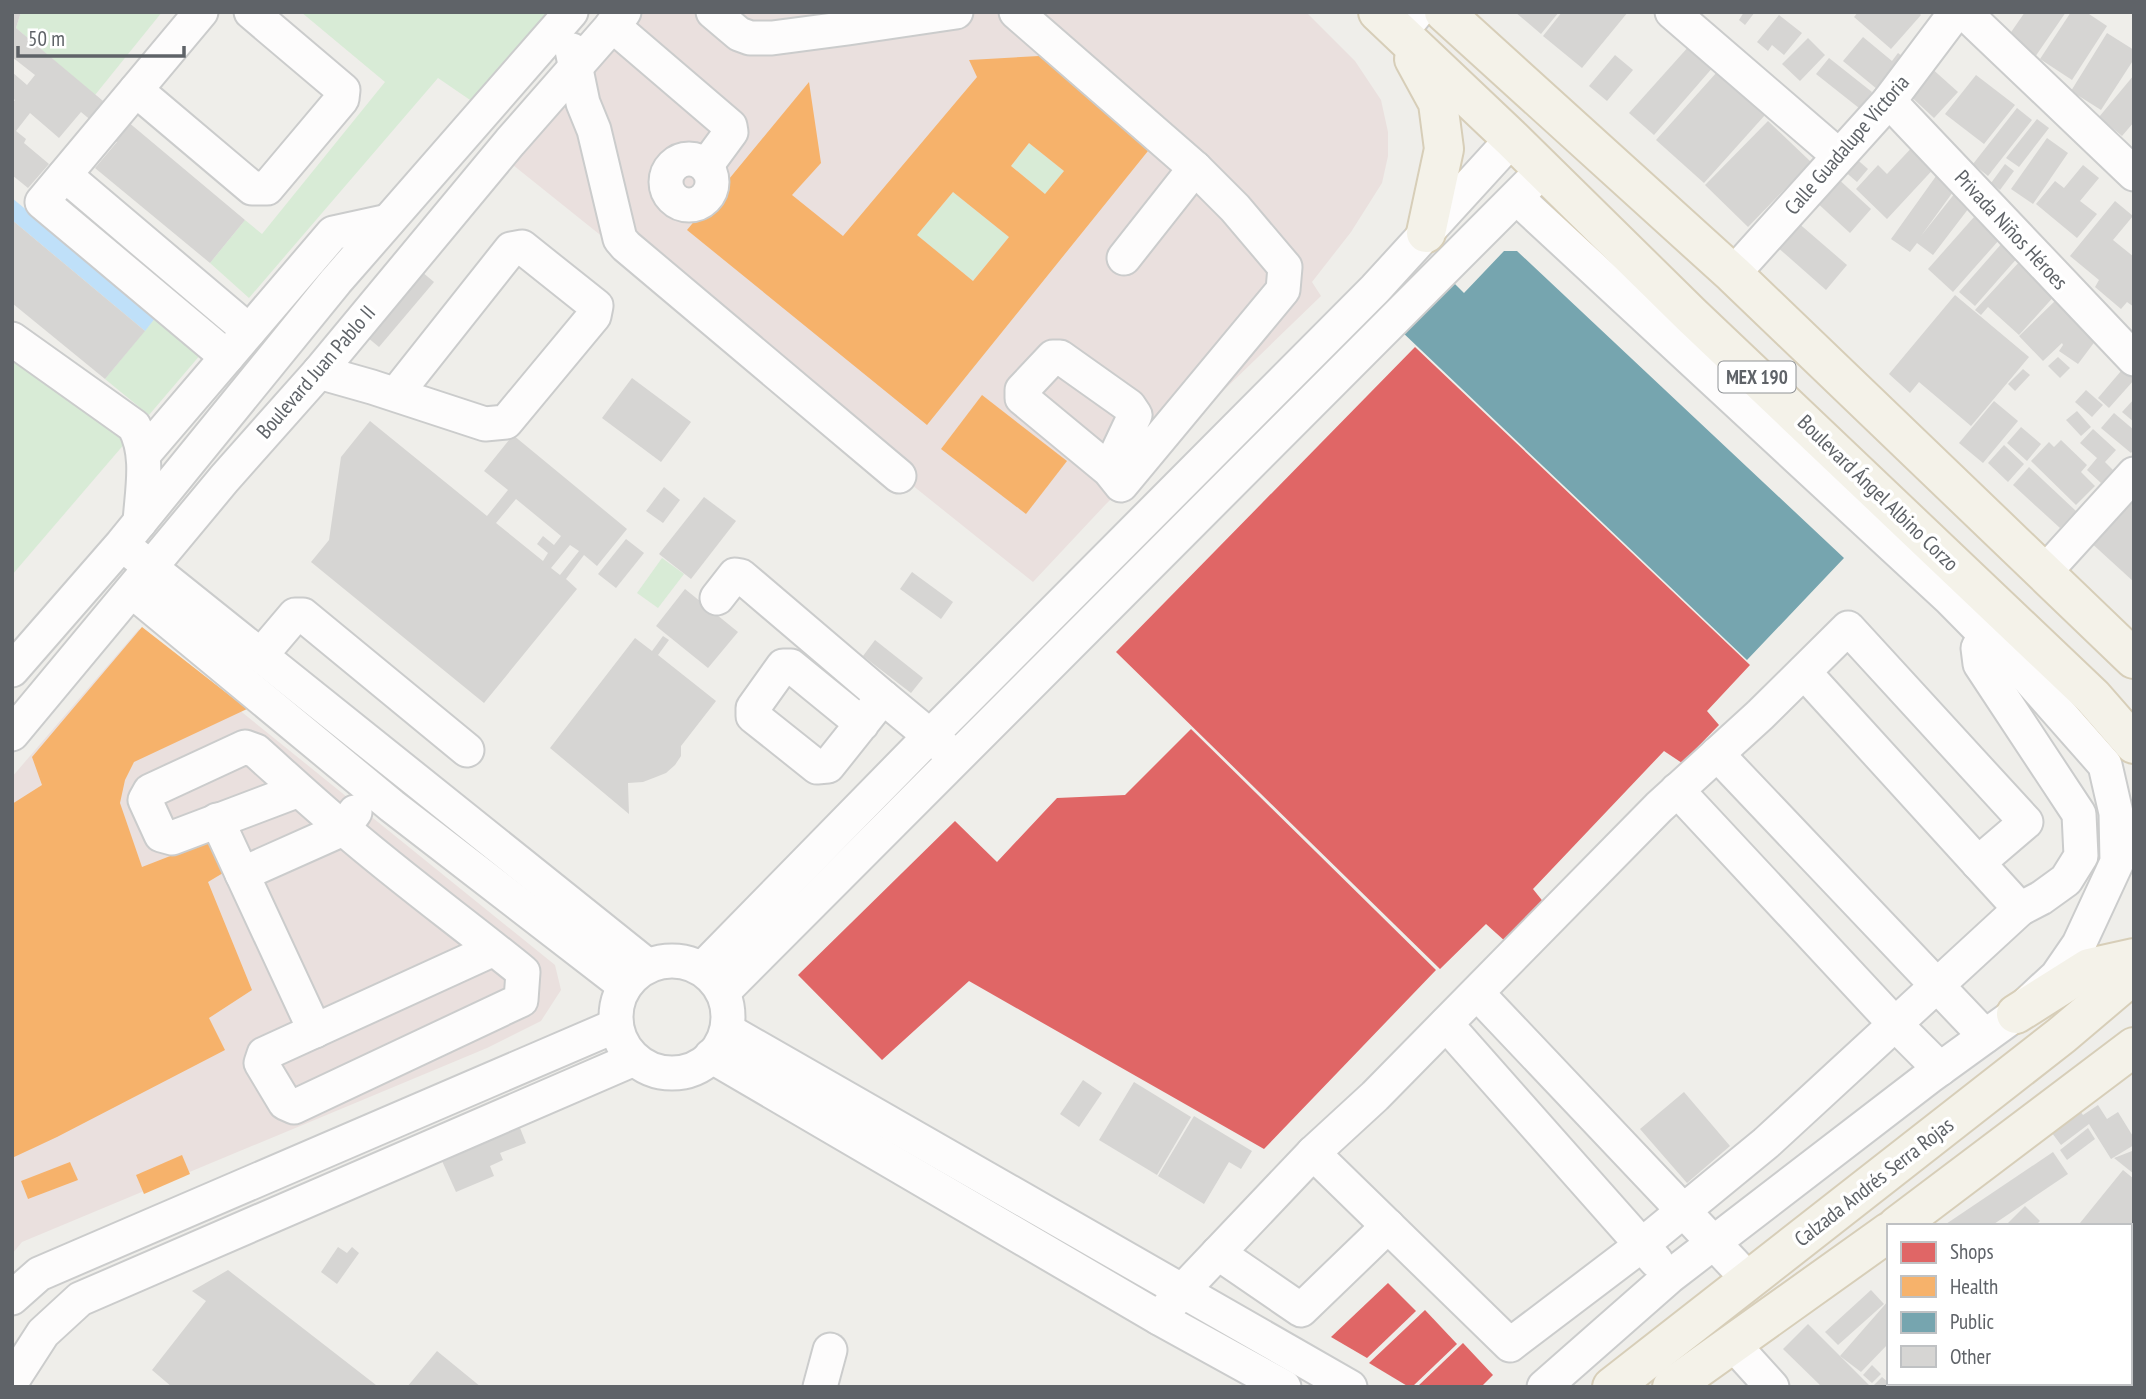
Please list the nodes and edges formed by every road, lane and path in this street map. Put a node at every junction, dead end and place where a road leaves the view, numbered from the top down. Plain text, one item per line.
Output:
1 (201, 12) edge
2 (251, 12) edge
3 (713, 12) edge
4 (1016, 12) edge
5 (1444, 12) edge
6 (1672, 12) edge
7 (1956, 12) edge
8 (1964, 12) edge
9 (943, 13) edge
10 (568, 14) edge
11 (618, 19) edge
12 (1398, 19) edge
13 (575, 67) junction
14 (136, 90) junction
15 (1889, 101) junction
16 (1512, 139) junction
17 (1839, 156) junction
18 (706, 166) dead end
19 (1195, 168) junction
20 (1542, 170) junction
21 (2134, 174) edge
22 (65, 175) junction
23 (1517, 198) junction
24 (388, 221) junction
25 (1426, 233) junction
26 (1124, 258) dead end
27 (1733, 274) junction
28 (1691, 315) junction
29 (249, 331) junction
30 (12, 339) edge
31 (227, 357) junction
32 (2134, 359) edge
33 (319, 372) junction
34 (396, 394) junction
35 (1739, 401) junction
36 (144, 454) junction
37 (2134, 474) edge
38 (899, 476) dead end
39 (1144, 520) junction
40 (131, 533) junction
41 (1163, 553) junction
42 (2043, 573) junction
43 (141, 579) junction
44 (717, 598) dead end
45 (1985, 635) junction
46 (261, 655) junction
47 (2134, 659) edge
48 (12, 670) edge
49 (1804, 672) junction
50 (2074, 680) junction
51 (883, 697) junction
52 (862, 724) dead end
53 (14, 730) edge
54 (930, 736) junction
55 (2134, 744) edge
56 (467, 750) dead end
57 (1717, 754) junction
58 (958, 758) junction
59 (299, 790) junction
60 (1677, 790) junction
61 (382, 797) junction
62 (217, 820) junction
63 (354, 838) junction
64 (1978, 863) junction
65 (242, 874) junction
66 (2020, 909) junction
67 (494, 949) junction
68 (2134, 958) edge
69 (2134, 974) edge
70 (636, 976) junction
71 (712, 981) junction
72 (1936, 986) junction
73 (1477, 993) junction
74 (2016, 1014) junction
75 (1447, 1024) junction
76 (1895, 1024) junction
77 (615, 1026) junction
78 (315, 1031) junction
79 (1985, 1036) junction
80 (719, 1043) junction
81 (634, 1059) junction
82 (2129, 1059) edge
83 (1940, 1069) junction
84 (1313, 1153) junction
85 (1683, 1210) junction
86 (1904, 1224) edge
87 (1388, 1226) junction
88 (1887, 1236) edge
89 (1715, 1242) junction
90 (1643, 1244) junction
91 (1217, 1253) junction
92 (1669, 1277) junction
93 (1749, 1280) junction
94 (1182, 1291) junction
95 (12, 1298) edge
96 (1776, 1312) junction
97 (1160, 1318) junction
98 (1732, 1344) junction
99 (830, 1350) dead end
100 (12, 1381) edge
101 (820, 1387) edge
102 (1284, 1387) edge
103 (1350, 1387) edge
104 (1544, 1387) edge
105 (1612, 1387) edge
106 (1672, 1387) edge
107 (1772, 1387) edge

1 - 14 street
2 - 14 street
3 - 9 street
4 - 19 street
5 - 27 main road, MEX 190
6 - 17 street
7 - 15 street, Calle Guadalupe Victoria
8 - 21 street
10 - 13 street
10 - 24 street, Boulevard Juan Pablo II
11 - 13 street, Boulevard Juan Pablo II
11 - 18 street
12 - 16 main road, Boulevard Ángel Albino Corzo / MEX 190
12 - 25 main road
13 - 33 street, Boulevard Juan Pablo II
13 - 38 street
14 - 22 street
15 - 17 street, Calle Guadalupe Victoria
15 - 32 street, Privada Niños Héroes
16 - 20 main road, Boulevard Ángel Albino Corzo / MEX 190
16 - 25 street
17 - 27 street, Calle Guadalupe Victoria
19 - 26 street
19 - 39 street
20 - 23 street
20 - 28 main road, Boulevard Ángel Albino Corzo / MEX 190
22 - 29 street
22 - 31 street
23 - 35 street
23 - 41 street
24 - 29 street
24 - 40 street, Boulevard Juan Pablo II
25 - 39 street
27 - 42 main road, MEX 190
28 - 35 main road
28 - 50 main road, Boulevard Ángel Albino Corzo / MEX 190
29 - 31 street
30 - 36 street
31 - 36 street
33 - 34 street
33 - 43 street, Boulevard Juan Pablo II
34 - 34 street
35 - 45 street
36 - 40 street
37 - 42 street
39 - 41 street
39 - 54 street
40 - 43 street
40 - 48 street, Boulevard Juan Pablo II
41 - 58 street
42 - 47 main road, MEX 190
43 - 46 street
43 - 53 street, Boulevard Juan Pablo II
43 - 61 street
44 - 51 street
45 - 50 main road
45 - 66 street
45 - 74 street
46 - 56 street
46 - 70 street
49 - 57 street
49 - 64 street
49 - 64 street
50 - 55 main road, Boulevard Ángel Albino Corzo / MEX 190
51 - 52 street
51 - 54 street
54 - 58 street
54 - 71 street
57 - 60 street
57 - 72 street
58 - 71 street
59 - 62 street
59 - 62 street
59 - 63 street
60 - 73 street
60 - 76 street
61 - 63 street
61 - 70 street
62 - 65 street
63 - 65 street
63 - 67 street
64 - 66 street
65 - 78 street
66 - 72 street
67 - 78 street
67 - 78 street
68 - 74 main road
69 - 93 main road, Calzada Andrés Serra Rojas
70 - 71 street
70 - 77 street
71 - 80 street
72 - 76 street
72 - 79 street
73 - 75 street
73 - 85 street
74 - 79 street
75 - 84 street
75 - 90 street
76 - 83 street
76 - 85 street
77 - 81 street
77 - 95 street
79 - 83 street
80 - 81 street
80 - 94 street
80 - 97 street
81 - 100 street
82 - 86 main road
83 - 89 street
84 - 87 street
84 - 91 street
85 - 89 street
85 - 90 street
87 - 90 street
87 - 91 street
88 - 96 main road
89 - 92 street
89 - 93 street
90 - 92 street
91 - 94 street
92 - 104 street
93 - 96 main road
93 - 105 main road, Calzada Andrés Serra Rojas
94 - 97 street
94 - 103 street
96 - 98 main road
97 - 102 street
98 - 106 main road
98 - 107 street
99 - 101 street

